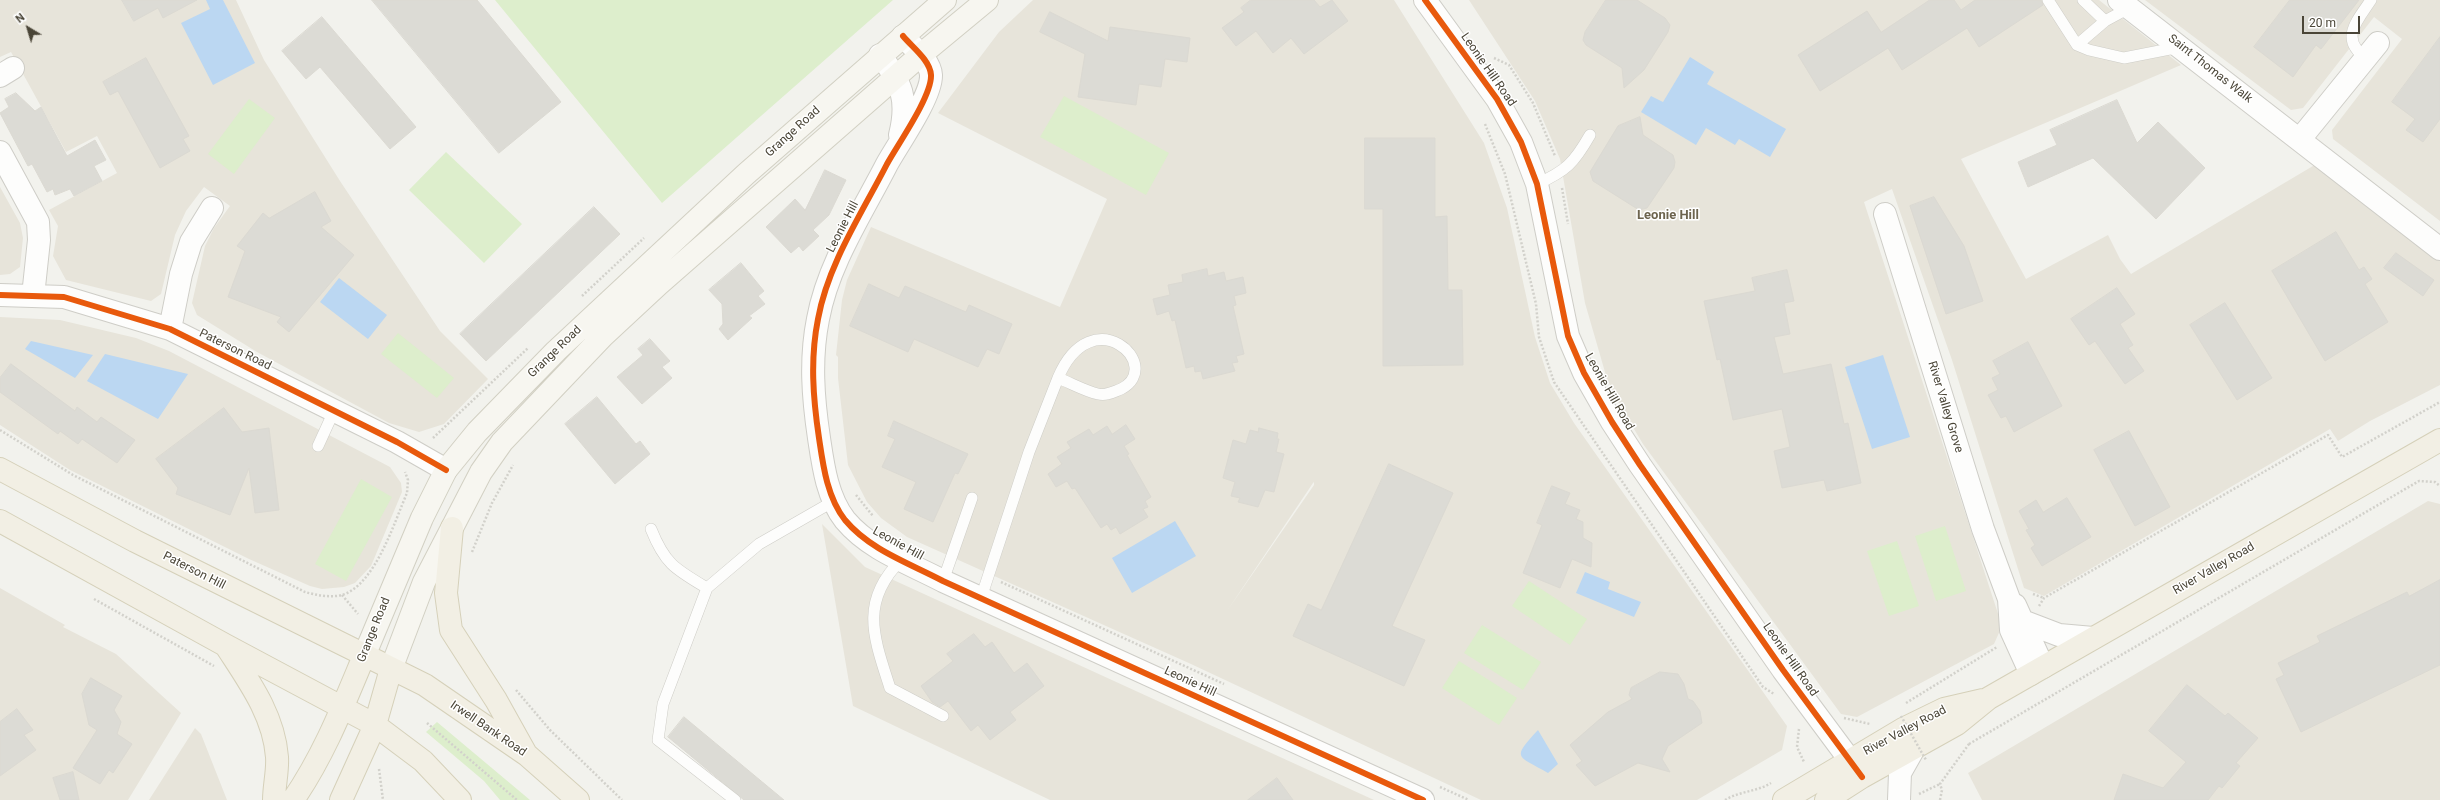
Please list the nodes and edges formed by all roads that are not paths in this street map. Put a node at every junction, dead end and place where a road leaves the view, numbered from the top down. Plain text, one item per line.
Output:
1 (945, 0) edge
2 (987, 0) edge
3 (1425, 0) edge
4 (2048, 0) edge
5 (2083, 0) edge
6 (2371, 0) edge
7 (2124, 4) edge
8 (2105, 21) junction
9 (903, 36) junction
10 (2077, 45) junction
11 (2181, 47) junction
12 (2372, 50) joint
13 (880, 55) junction
14 (920, 56) junction
15 (897, 76) junction
16 (1590, 135) dead end
17 (2300, 139) junction
18 (897, 145) junction
19 (0, 152) edge
20 (1537, 184) junction
21 (212, 208) dead end
22 (1885, 214) dead end
23 (2440, 248) edge
24 (0, 295) edge
25 (32, 296) junction
26 (170, 329) junction
27 (1058, 378) junction
28 (334, 411) junction
29 (2438, 445) edge
30 (318, 446) dead end
31 (0, 469) edge
32 (446, 470) junction
33 (843, 495) junction
34 (972, 498) dead end
35 (0, 521) edge
36 (452, 528) junction
37 (652, 529) dead end
38 (901, 560) junction
39 (942, 581) junction
40 (706, 588) junction
41 (981, 598) junction
42 (2018, 626) junction
43 (2093, 638) junction
44 (225, 645) junction
45 (364, 656) junction
46 (391, 669) junction
47 (2037, 671) junction
48 (1989, 698) junction
49 (343, 707) junction
50 (943, 716) dead end
51 (375, 725) junction
52 (526, 755) junction
53 (1920, 755) junction
54 (1855, 769) junction
55 (1429, 793) edge
56 (1906, 798) edge
57 (274, 800) edge
58 (293, 800) edge
59 (341, 800) edge
60 (460, 800) edge
61 (578, 800) edge
62 (734, 800) edge
63 (1784, 800) edge
64 (1826, 800) edge

1 - 9 main road, Grange Road
2 - 14 main road, Grange Road
3 - 20 street, Leonie Hill Road
4 - 10 lane
5 - 8 lane
6 - 12 lane
7 - 8 lane
7 - 11 street, Saint Thomas Walk
8 - 10 lane
9 - 13 main road, Grange Road
9 - 14 street, Leonie Hill
10 - 11 lane
11 - 17 street, Saint Thomas Walk
12 - 17 street
13 - 15 street, Leonie Hill
13 - 32 main road, Grange Road
14 - 15 main road, Grange Road
14 - 18 street, Leonie Hill
15 - 18 street, Leonie Hill
15 - 36 main road, Grange Road
16 - 20 lane
17 - 23 street, Saint Thomas Walk
18 - 33 street, Leonie Hill
19 - 25 street
20 - 54 street, Leonie Hill Road
21 - 26 street
22 - 42 street, River Valley Grove
24 - 25 street, Paterson Road
25 - 26 street, Paterson Road
26 - 28 street, Paterson Road
27 - 27 lane
27 - 41 lane
28 - 30 lane
28 - 32 street, Paterson Road
29 - 43 main road, River Valley Road
31 - 45 main road, Paterson Hill
32 - 45 main road, Grange Road
33 - 38 street, Leonie Hill
33 - 40 lane
34 - 39 lane
35 - 44 main road
36 - 46 main road, Grange Road
36 - 52 main road
37 - 40 lane
38 - 39 street, Leonie Hill
38 - 50 lane
39 - 41 street, Leonie Hill
40 - 62 lane
41 - 55 street, Leonie Hill
42 - 43 street
42 - 47 street, River Valley Grove
43 - 47 main road, River Valley Road
44 - 49 main road
44 - 57 main road
45 - 46 main road, Paterson Hill
45 - 49 main road, Grange Road
46 - 51 main road, Grange Road
46 - 52 main road, Irwell Bank Road
47 - 48 main road, River Valley Road
48 - 53 main road, River Valley Road
48 - 54 main road, River Valley Road
49 - 51 main road
49 - 58 main road, Grange Road
51 - 59 main road, Grange Road
51 - 60 main road
52 - 61 main road, Irwell Bank Road
53 - 54 main road, River Valley Road
53 - 56 street
54 - 63 main road, River Valley Road
54 - 64 main road, River Valley Road

